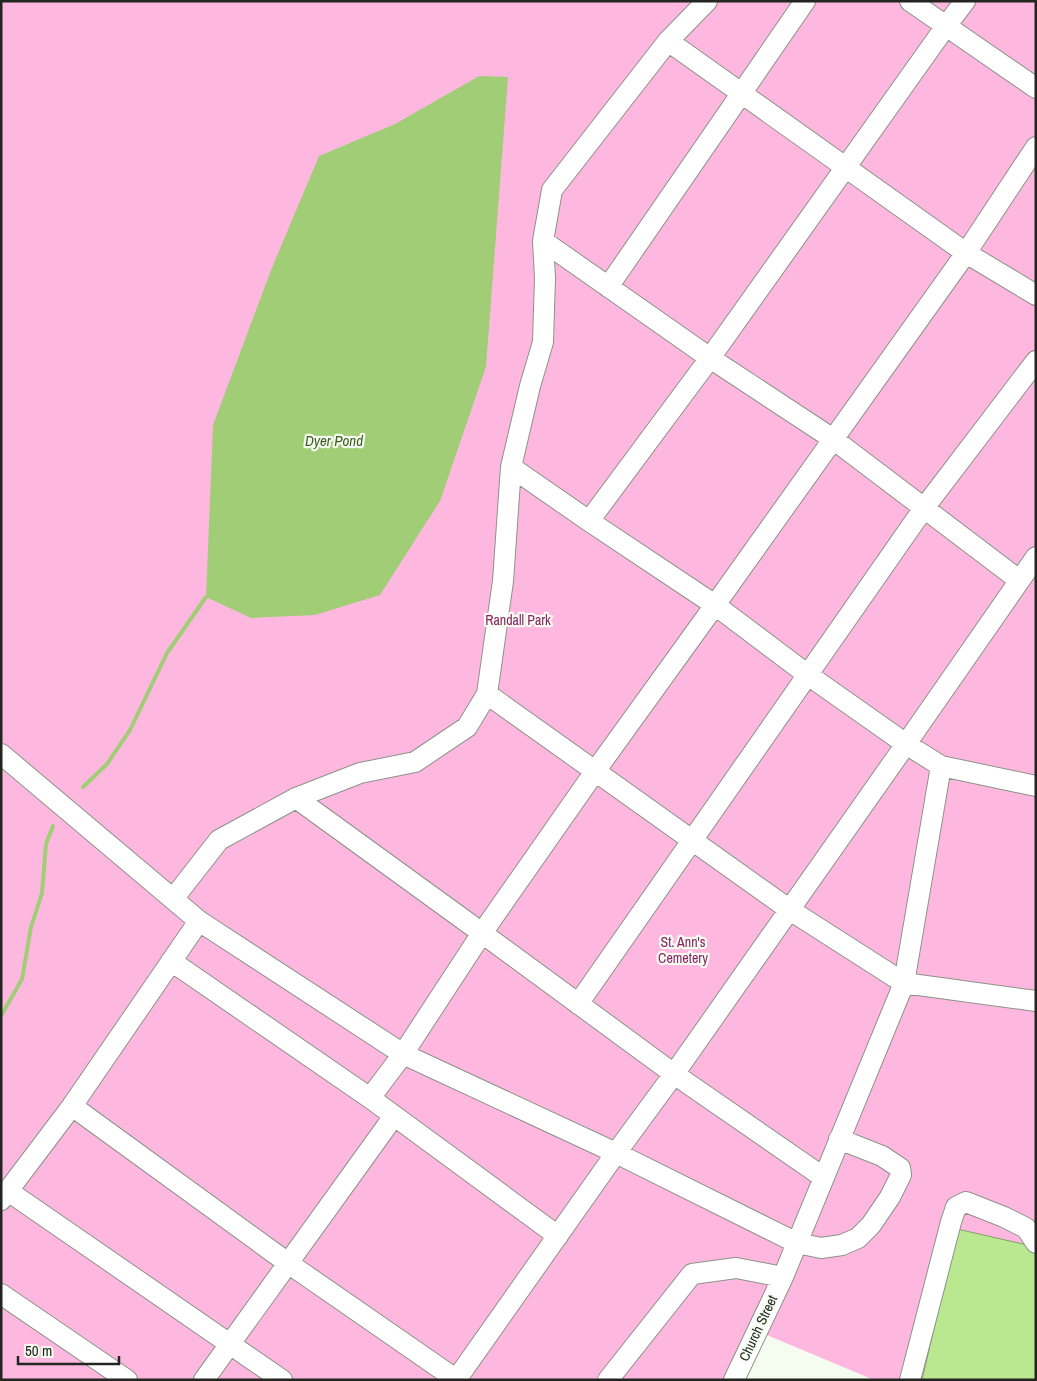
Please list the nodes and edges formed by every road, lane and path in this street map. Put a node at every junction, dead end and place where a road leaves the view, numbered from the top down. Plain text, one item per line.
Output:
1 (707, 1) edge
2 (805, 1) edge
3 (910, 1) edge
4 (965, 1) edge
5 (946, 26) junction
6 (668, 41) junction
7 (1036, 88) edge
8 (742, 93) junction
9 (1036, 147) edge
10 (846, 167) junction
11 (543, 241) junction
12 (966, 253) junction
13 (608, 287) junction
14 (1036, 295) edge
15 (710, 358) junction
16 (1036, 361) edge
17 (833, 439) junction
18 (511, 467) junction
19 (924, 508) junction
20 (589, 521) junction
21 (1036, 556) edge
22 (1019, 580) junction
23 (715, 605) junction
24 (808, 675) junction
25 (488, 694) junction
26 (906, 744) junction
27 (1, 754) edge
28 (940, 766) junction
29 (596, 770) junction
30 (1036, 786) edge
31 (296, 798) junction
32 (693, 840) junction
33 (173, 899) junction
34 (790, 910) junction
35 (199, 921) junction
36 (482, 933) junction
37 (171, 961) junction
38 (904, 983) junction
39 (1036, 1001) edge
40 (578, 1004) junction
41 (403, 1054) junction
42 (674, 1074) junction
43 (370, 1098) junction
44 (72, 1106) junction
45 (394, 1116) junction
46 (839, 1138) junction
47 (616, 1153) junction
48 (823, 1177) junction
49 (4, 1196) edge
50 (558, 1236) junction
51 (797, 1243) junction
52 (1036, 1243) edge
53 (288, 1263) junction
54 (783, 1277) junction
55 (1, 1294) edge
56 (230, 1344) junction
57 (126, 1380) edge
58 (204, 1380) edge
59 (282, 1380) edge
60 (456, 1380) edge
61 (608, 1380) edge
62 (734, 1380) edge
63 (910, 1380) edge

1 - 6 street
2 - 8 street
3 - 5 street
4 - 5 street
5 - 7 street
5 - 10 street
6 - 8 street
6 - 11 street
8 - 10 street
8 - 13 street
9 - 12 street
10 - 12 street
10 - 15 street
11 - 13 street
11 - 18 street
12 - 14 street
12 - 17 street
13 - 15 street
15 - 17 street
15 - 20 street
16 - 19 street
17 - 19 street
17 - 23 street
18 - 20 street
18 - 25 street
19 - 22 street
19 - 24 street
20 - 23 street
21 - 22 street
22 - 26 street
23 - 24 street
23 - 29 street
24 - 26 street
24 - 32 street
25 - 29 street
25 - 31 street
26 - 28 street
26 - 34 street
27 - 33 street
28 - 30 street
28 - 38 street, Church Street
29 - 32 street
29 - 36 street
31 - 33 street
31 - 36 street
32 - 34 street
32 - 40 street
33 - 35 street
34 - 38 street
34 - 42 street
35 - 37 street
35 - 41 street
36 - 40 street
36 - 41 street
37 - 43 street
37 - 44 street
38 - 39 street
38 - 46 street, Church Street
40 - 42 street
41 - 43 street
41 - 47 street
42 - 47 street
42 - 48 street
43 - 45 street
44 - 49 street
44 - 53 street
45 - 50 street
45 - 53 street
46 - 48 street, Church Street
46 - 51 street
47 - 50 street
47 - 51 street
48 - 51 street, Church Street
49 - 56 street
50 - 60 street
51 - 54 street, Church Street
52 - 63 street
53 - 56 street
53 - 60 street
54 - 61 street
54 - 62 street, Church Street
55 - 57 street
56 - 58 street
56 - 59 street

